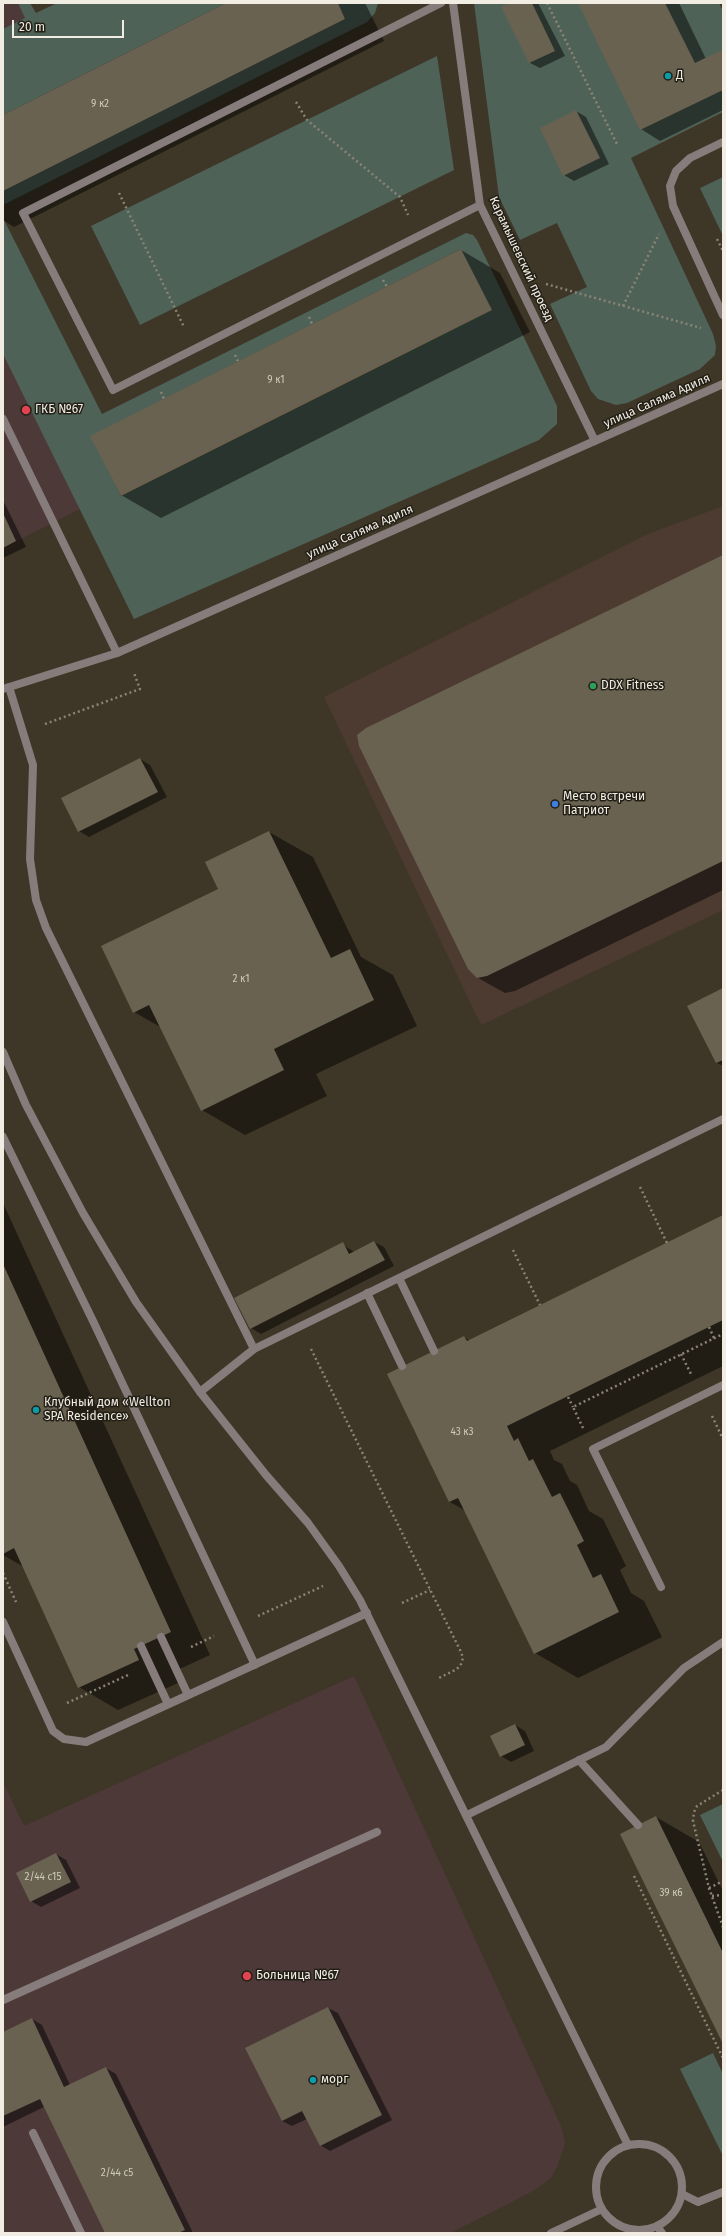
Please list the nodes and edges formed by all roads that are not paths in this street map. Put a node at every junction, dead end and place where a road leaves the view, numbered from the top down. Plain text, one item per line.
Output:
1 (441, 3) edge
2 (453, 3) edge
3 (723, 142) edge
4 (480, 205) junction
5 (723, 315) edge
6 (723, 384) edge
7 (3, 419) edge
8 (595, 441) junction
9 (117, 653) junction
10 (6, 688) edge
11 (3, 1052) edge
12 (723, 1119) edge
13 (3, 1137) edge
14 (399, 1278) junction
15 (367, 1293) junction
16 (254, 1349) junction
17 (434, 1351) dead end
18 (402, 1366) dead end
19 (723, 1385) edge
20 (200, 1392) junction
21 (661, 1587) dead end
22 (367, 1613) junction
23 (3, 1622) edge
24 (161, 1637) dead end
25 (723, 1642) edge
26 (141, 1646) dead end
27 (256, 1665) junction
28 (188, 1695) junction
29 (168, 1704) junction
30 (579, 1760) junction
31 (467, 1815) junction
32 (638, 1825) dead end
33 (377, 1832) dead end
34 (3, 2000) edge
35 (33, 2133) dead end
36 (628, 2145) junction
37 (723, 2192) edge
38 (682, 2194) junction
39 (602, 2209) junction
40 (657, 2226) junction
41 (81, 2233) edge
42 (551, 2233) edge
43 (662, 2233) edge

1 - 4 street
2 - 4 street, Карамышевский проезд
3 - 5 street
4 - 8 street, Карамышевский проезд
6 - 8 street, улица Саляма Адиля
7 - 9 street
8 - 9 street, улица Саляма Адиля
9 - 10 street, улица Саляма Адиля
10 - 16 street
11 - 20 street
12 - 14 street
13 - 27 street
14 - 15 street
14 - 17 street
15 - 16 street
15 - 18 street
16 - 20 street
19 - 21 street
20 - 22 street
22 - 27 street
22 - 31 street
23 - 29 street
24 - 28 street
25 - 30 street
26 - 29 street
27 - 28 street
28 - 29 street
30 - 31 street
30 - 32 street
31 - 36 street
33 - 34 street
35 - 41 street
36 - 38 street
36 - 39 street
37 - 38 street
38 - 40 street
39 - 40 street
39 - 42 street
40 - 43 street

